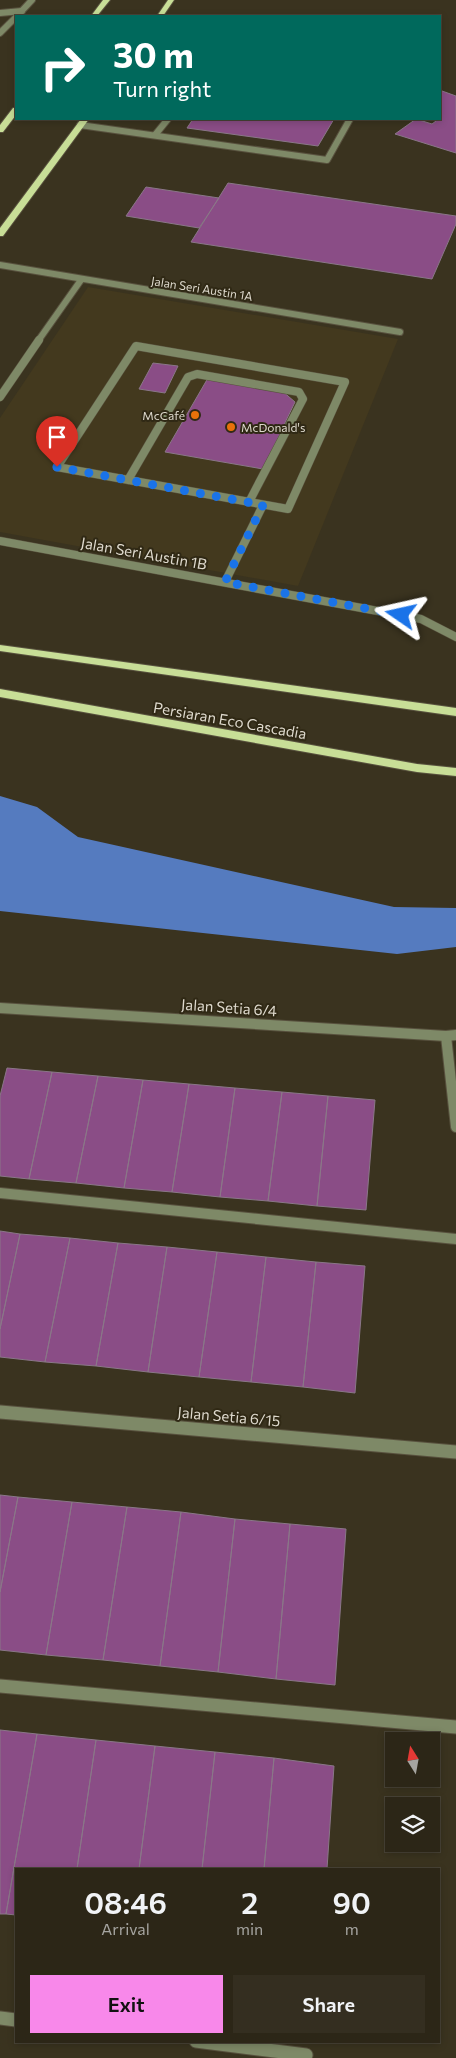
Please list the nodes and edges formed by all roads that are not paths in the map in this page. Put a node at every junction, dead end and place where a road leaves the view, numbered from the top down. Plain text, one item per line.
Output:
1 (32, 0) edge
2 (107, 0) edge
3 (171, 0) edge
4 (22, 11) junction
5 (0, 13) edge
6 (17, 15) edge
7 (95, 15) edge
8 (161, 15) edge
9 (15, 17) edge
10 (0, 33) edge
11 (15, 111) edge
12 (167, 120) edge
13 (349, 120) edge
14 (83, 122) edge
15 (0, 130) edge
16 (155, 135) junction
17 (0, 234) edge
18 (0, 266) edge
19 (81, 280) junction
20 (400, 332) dead end
21 (0, 397) edge
22 (128, 480) junction
23 (249, 502) junction
24 (263, 505) junction
25 (0, 541) edge
26 (225, 582) junction
27 (456, 637) edge
28 (0, 643) edge
29 (0, 648) edge
30 (44, 656) junction
31 (0, 693) edge
32 (456, 712) edge
33 (456, 772) edge
34 (0, 1008) edge
35 (451, 1035) edge
36 (456, 1127) edge
37 (0, 1193) edge
38 (456, 1239) edge
39 (0, 1412) edge
40 (456, 1452) edge
41 (0, 1686) edge
42 (456, 1727) edge
43 (0, 2018) edge
44 (15, 2020) edge
45 (212, 2043) edge
46 (306, 2055) dead end

1 - 4 street
2 - 7 main road
3 - 8 main road
4 - 5 street
4 - 6 street
9 - 10 street
11 - 15 main road
12 - 16 street
13 - 16 street
14 - 16 street
14 - 17 main road
18 - 19 street, Jalan Seri Austin 1A
19 - 20 street, Jalan Seri Austin 1A
19 - 21 street
22 - 23 street
22 - 23 street
22 - 24 street
23 - 24 street
24 - 26 street
25 - 26 street, Jalan Seri Austin 1B
26 - 27 street, Jalan Seri Austin 1B
28 - 30 main road
29 - 30 main road
30 - 32 main road
31 - 33 main road, Persiaran Eco Cascadia
34 - 35 street, Jalan Setia 6/4
35 - 36 street
37 - 38 street
39 - 40 street, Jalan Setia 6/15
41 - 42 street
43 - 44 street
45 - 46 street

